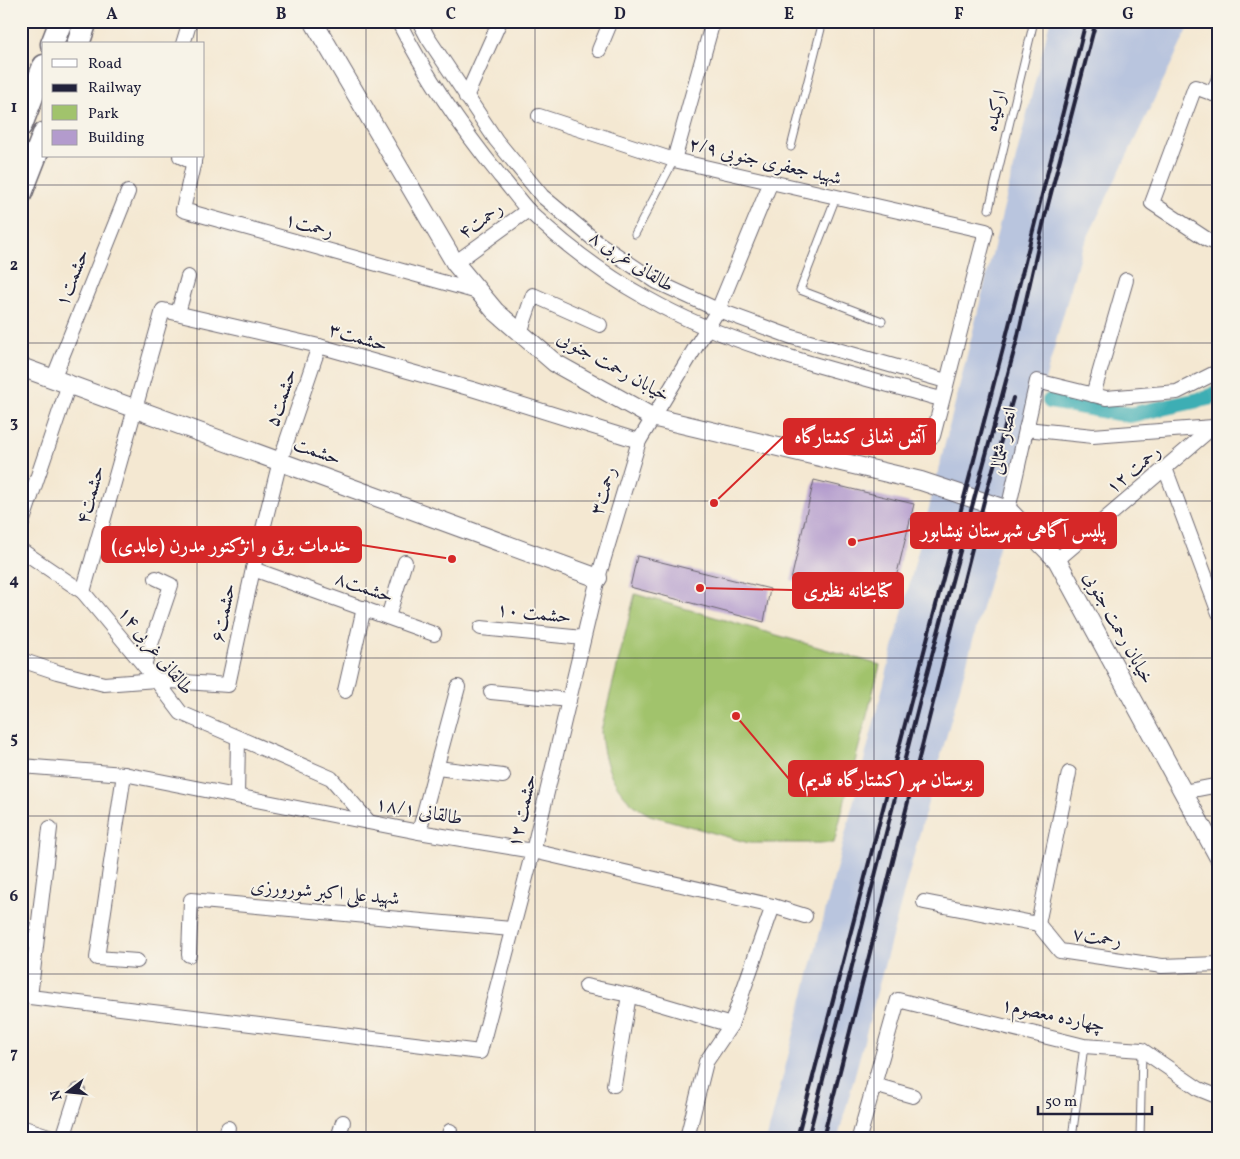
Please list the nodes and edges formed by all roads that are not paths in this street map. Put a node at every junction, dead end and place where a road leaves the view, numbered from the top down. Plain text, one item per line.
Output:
1 (61, 21) edge
2 (86, 21) edge
3 (190, 21) edge
4 (313, 21) edge
5 (398, 21) edge
6 (420, 21) edge
7 (500, 21) edge
8 (610, 21) edge
9 (713, 21) edge
10 (824, 21) edge
11 (1034, 21) edge
12 (53, 42) edge
13 (79, 42) edge
14 (184, 42) edge
15 (599, 50) dead end
16 (42, 71) edge
17 (1219, 78) edge
18 (1216, 95) edge
19 (466, 97) junction
20 (539, 116) dead end
21 (21, 125) edge
22 (36, 134) edge
23 (791, 147) dead end
24 (195, 159) edge
25 (674, 160) junction
26 (770, 184) junction
27 (128, 192) dead end
28 (21, 193) edge
29 (836, 197) junction
30 (989, 209) dead end
31 (528, 210) junction
32 (571, 220) junction
33 (635, 234) dead end
34 (560, 236) junction
35 (1219, 244) edge
36 (455, 262) junction
37 (188, 277) dead end
38 (1126, 280) dead end
39 (478, 292) junction
40 (718, 310) junction
41 (178, 313) junction
42 (882, 321) dead end
43 (600, 325) dead end
44 (706, 327) junction
45 (520, 333) junction
46 (319, 346) junction
47 (21, 367) edge
48 (1219, 370) edge
49 (946, 380) junction
50 (61, 381) junction
51 (1092, 395) junction
52 (941, 399) junction
53 (136, 409) junction
54 (652, 417) junction
55 (1216, 425) edge
56 (1026, 428) junction
57 (933, 436) dead end
58 (639, 441) junction
59 (280, 461) junction
60 (1165, 468) junction
61 (1008, 510) junction
62 (21, 526) edge
63 (21, 550) edge
64 (1057, 560) junction
65 (405, 562) dead end
66 (253, 569) junction
67 (156, 578) dead end
68 (598, 578) junction
69 (83, 592) junction
70 (364, 608) junction
71 (1219, 613) edge
72 (388, 617) junction
73 (482, 628) dead end
74 (434, 634) dead end
75 (583, 638) junction
76 (21, 660) edge
77 (144, 665) junction
78 (156, 680) junction
79 (458, 687) dead end
80 (345, 691) dead end
81 (491, 692) dead end
82 (569, 700) junction
83 (238, 738) junction
84 (21, 766) edge
85 (437, 768) junction
86 (1069, 773) dead end
87 (124, 774) junction
88 (503, 776) dead end
89 (1219, 785) edge
90 (1183, 792) junction
91 (237, 796) junction
92 (368, 822) junction
93 (50, 828) dead end
94 (419, 832) junction
95 (1214, 838) edge
96 (533, 851) junction
97 (1219, 858) edge
98 (924, 902) dead end
99 (773, 906) junction
100 (805, 916) dead end
101 (1038, 924) junction
102 (511, 929) junction
103 (21, 938) edge
104 (36, 940) junction
105 (189, 955) dead end
106 (137, 960) dead end
107 (1219, 964) edge
108 (586, 986) dead end
109 (629, 995) junction
110 (731, 1025) junction
111 (1084, 1046) junction
112 (1142, 1050) junction
113 (614, 1085) dead end
114 (874, 1085) junction
115 (78, 1091) dead end
116 (913, 1096) dead end
117 (1219, 1097) edge
118 (342, 1122) dead end
119 (21, 1127) edge
120 (55, 1138) edge
121 (63, 1138) edge
122 (338, 1138) edge
123 (687, 1138) edge
124 (859, 1138) edge
125 (1072, 1138) edge
126 (1140, 1138) edge

1 - 12 main road
2 - 13 main road
3 - 14 street
4 - 36 street, خیابان رحمت جنوبی
5 - 31 street, طالقانی غربی ۸
6 - 19 street, طالقانی غربی ۸
7 - 19 street
8 - 15 street
9 - 25 street
10 - 23 lane
11 - 30 lane, ارکیده
16 - 21 main road
17 - 18 street
18 - 35 street
19 - 32 street, طالقانی غربی ۸
20 - 25 street, شهید جعفری جنوبی ۲/۹
22 - 28 main road
24 - 39 street, رحمت۱
25 - 26 street, شهید جعفری جنوبی ۲/۹
25 - 33 lane
26 - 29 street, شهید جعفری جنوبی ۲/۹
26 - 40 street, رحمت۳
27 - 50 street, حشمت۱
29 - 42 lane
29 - 49 street, شهید جعفری جنوبی ۲/۹
31 - 34 street, طالقانی غربی ۸
31 - 36 street, رحمت۴
32 - 34 street
32 - 40 street, طالقانی غربی ۸
34 - 44 street, طالقانی غربی ۸
36 - 39 street, خیابان رحمت جنوبی
37 - 41 street
38 - 51 street
39 - 45 street, خیابان رحمت جنوبی
40 - 44 street, رحمت۳
40 - 49 street, طالقانی غربی ۸
41 - 46 street, حشمت۳
41 - 53 street
43 - 45 street
44 - 52 street, طالقانی غربی ۸
44 - 54 street, رحمت۳
45 - 54 street, خیابان رحمت جنوبی
46 - 58 street, حشمت۳
46 - 59 street, حشمت۵
47 - 50 street, حشمت
48 - 51 street
49 - 52 street
50 - 53 street, حشمت
50 - 62 street, حشمت۱
51 - 56 street, انصار شمالی
52 - 57 street
53 - 59 street, حشمت
53 - 69 street, حشمت۴
54 - 58 street, رحمت۳
54 - 61 street, خیابان رحمت جنوبی
55 - 56 street
55 - 60 street, رحمت ۱۲
56 - 61 street, انصار شمالی
58 - 68 street, رحمت۳
59 - 66 street, حشمت۶
59 - 68 street, حشمت
60 - 64 street, رحمت ۱۲
60 - 71 street
61 - 64 street, خیابان رحمت جنوبی
63 - 69 street, طالقانی غربی ۱۴
64 - 90 street, خیابان رحمت جنوبی
65 - 72 street
66 - 70 street, حشمت۸
66 - 78 street, حشمت۶
67 - 77 street
68 - 75 street, حشمت ۱۲
69 - 77 street, طالقانی غربی ۱۴
70 - 72 street, حشمت۸
70 - 80 street
72 - 74 street, حشمت۸
73 - 75 street, حشمت ۱۰
75 - 82 street, حشمت ۱۲
76 - 78 street
77 - 78 street, طالقانی غربی ۱۴
78 - 83 street, طالقانی غربی ۱۴
79 - 85 street
81 - 82 street
82 - 96 street, حشمت ۱۲
83 - 91 street
83 - 92 street, طالقانی غربی ۱۴
84 - 87 street, طالقانی ۱۸/۱
85 - 88 street
85 - 94 street
86 - 101 street
87 - 91 street, طالقانی ۱۸/۱
87 - 106 street
89 - 90 street
90 - 95 street, خیابان رحمت جنوبی
91 - 92 street, طالقانی ۱۸/۱
92 - 94 street, طالقانی ۱۸/۱
93 - 104 street
94 - 96 street, طالقانی ۱۸/۱
95 - 97 street, خیابان رحمت جنوبی
96 - 99 street, طالقانی ۱۸/۱
96 - 102 street, حشمت ۱۲
98 - 101 street
99 - 100 street, طالقانی ۱۸/۱
99 - 110 street
101 - 107 street, رحمت۷
102 - 104 street, حشمت ۱۲
102 - 105 street, شهید علی اکبر شورورزی
103 - 104 street
108 - 109 street
109 - 110 street
109 - 113 street
110 - 123 street
111 - 112 street, چهارده معصوم۱
111 - 114 street, چهارده معصوم۱
111 - 125 lane
112 - 117 street, چهارده معصوم۱
112 - 126 lane
114 - 116 street
114 - 124 street
115 - 121 street
118 - 122 street
119 - 120 street

